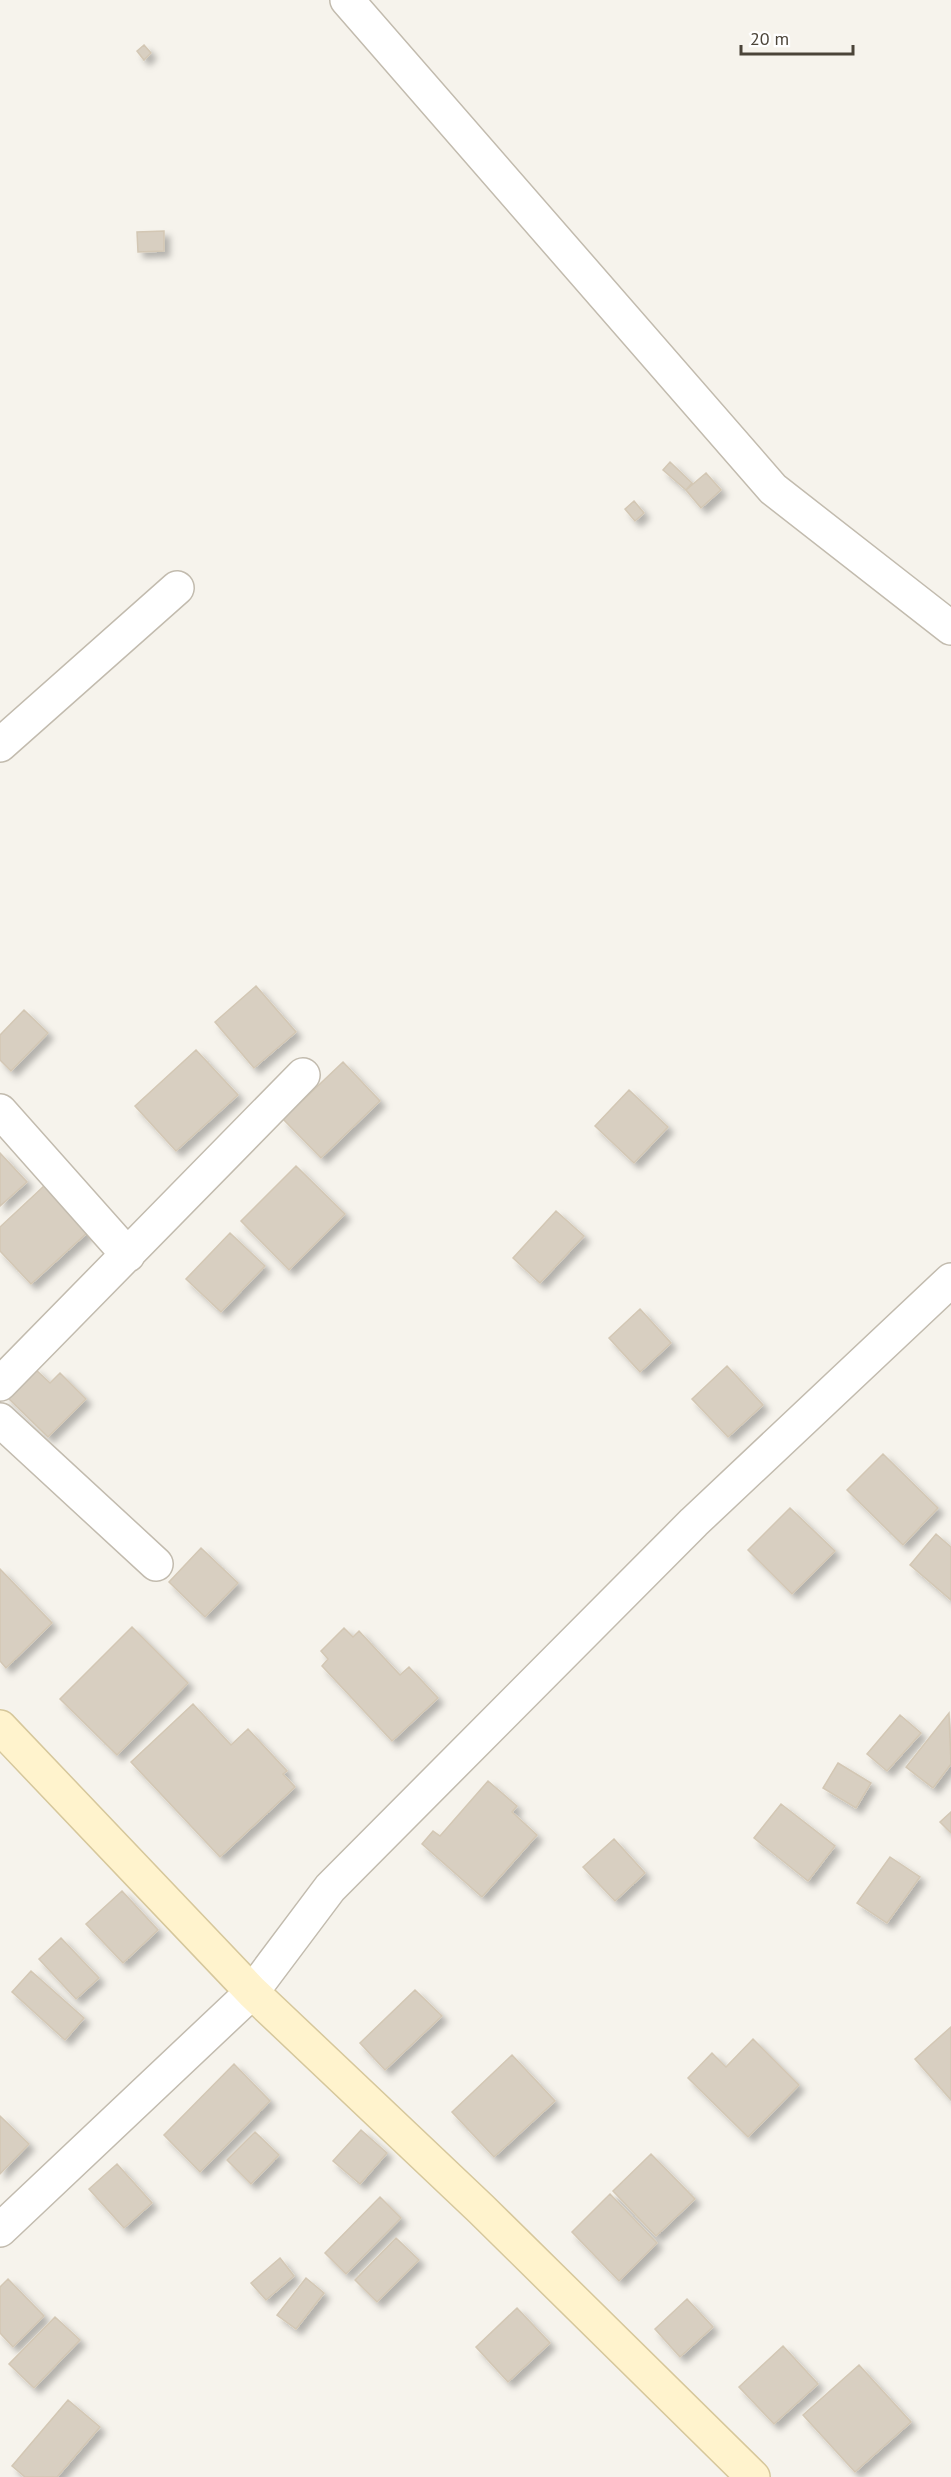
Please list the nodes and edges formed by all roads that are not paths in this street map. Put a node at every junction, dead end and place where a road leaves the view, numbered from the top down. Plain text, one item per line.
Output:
1 (347, 0) edge
2 (177, 588) dead end
3 (951, 628) edge
4 (0, 745) edge
5 (303, 1075) dead end
6 (0, 1111) edge
7 (128, 1255) junction
8 (951, 1280) edge
9 (0, 1384) edge
10 (0, 1420) edge
11 (156, 1564) dead end
12 (0, 1727) edge
13 (252, 1992) junction
14 (0, 2230) edge
15 (753, 2477) edge

1 - 3 street
2 - 4 street
5 - 7 street
6 - 7 street
7 - 9 street
8 - 13 street
10 - 11 street
12 - 13 street
13 - 14 street
13 - 15 street

